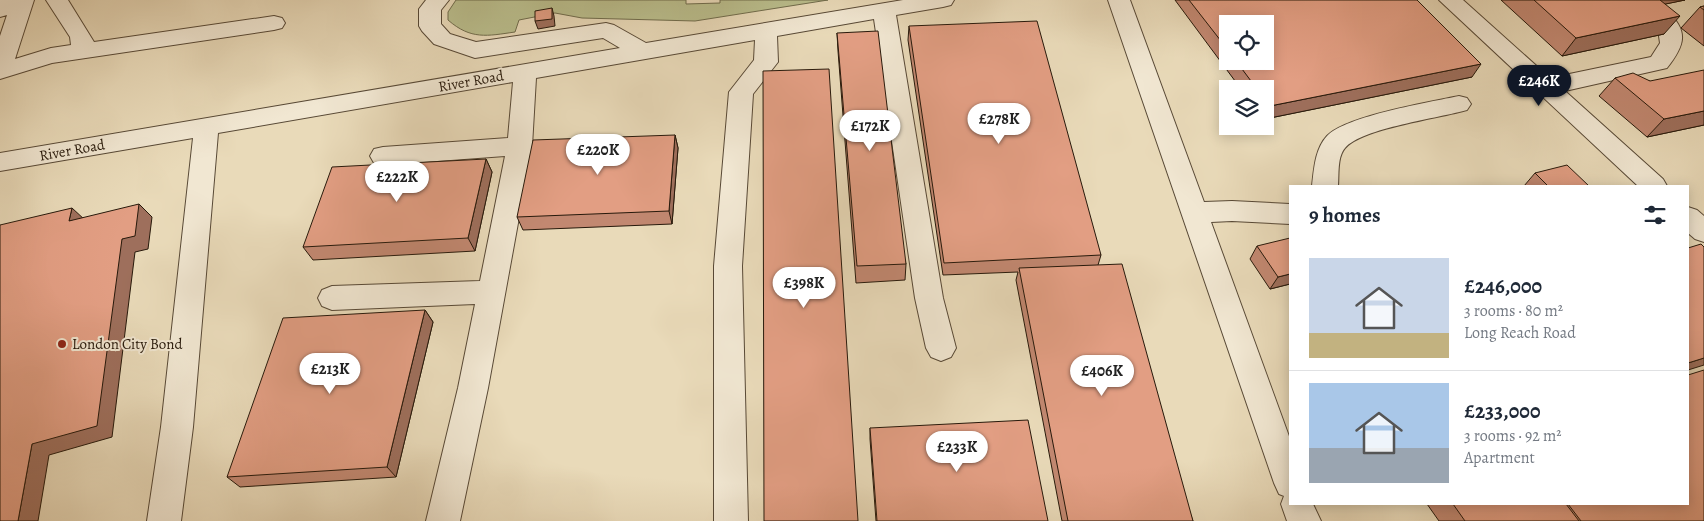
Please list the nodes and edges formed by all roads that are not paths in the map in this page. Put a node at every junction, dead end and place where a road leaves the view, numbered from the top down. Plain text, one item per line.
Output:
1 (4, 0) edge
2 (23, 0) edge
3 (57, 0) edge
4 (438, 0) edge
5 (943, 0) edge
6 (1119, 0) edge
7 (1450, 0) edge
8 (1640, 0) edge
9 (0, 10) edge
10 (884, 10) junction
11 (274, 24) dead end
12 (766, 30) junction
13 (82, 51) junction
14 (644, 52) junction
15 (0, 70) edge
16 (525, 72) junction
17 (1545, 87) junction
18 (1459, 104) dead end
19 (206, 127) junction
20 (520, 146) junction
21 (383, 156) dead end
22 (0, 162) edge
23 (1325, 185) edge
24 (1653, 185) edge
25 (1194, 213) junction
26 (1289, 214) edge
27 (1689, 218) edge
28 (1704, 232) edge
29 (492, 292) junction
30 (332, 298) dead end
31 (941, 348) dead end
32 (1289, 480) edge
33 (1298, 505) edge
34 (164, 521) edge
35 (443, 521) edge
36 (731, 521) edge
37 (1304, 521) edge

1 - 9 street
2 - 15 street
3 - 13 street
4 - 14 street
5 - 10 street, River Road
6 - 25 street
7 - 17 street
8 - 17 street
10 - 12 street, River Road
10 - 31 street
11 - 13 street
12 - 14 street, River Road
12 - 36 street
13 - 15 street
14 - 16 street, River Road
16 - 19 street, River Road
16 - 20 street
17 - 24 street
18 - 23 street
19 - 22 street, River Road
19 - 34 street
20 - 21 street
20 - 29 street
25 - 26 street
25 - 32 street
27 - 28 street
29 - 30 street
29 - 35 street
33 - 37 street

